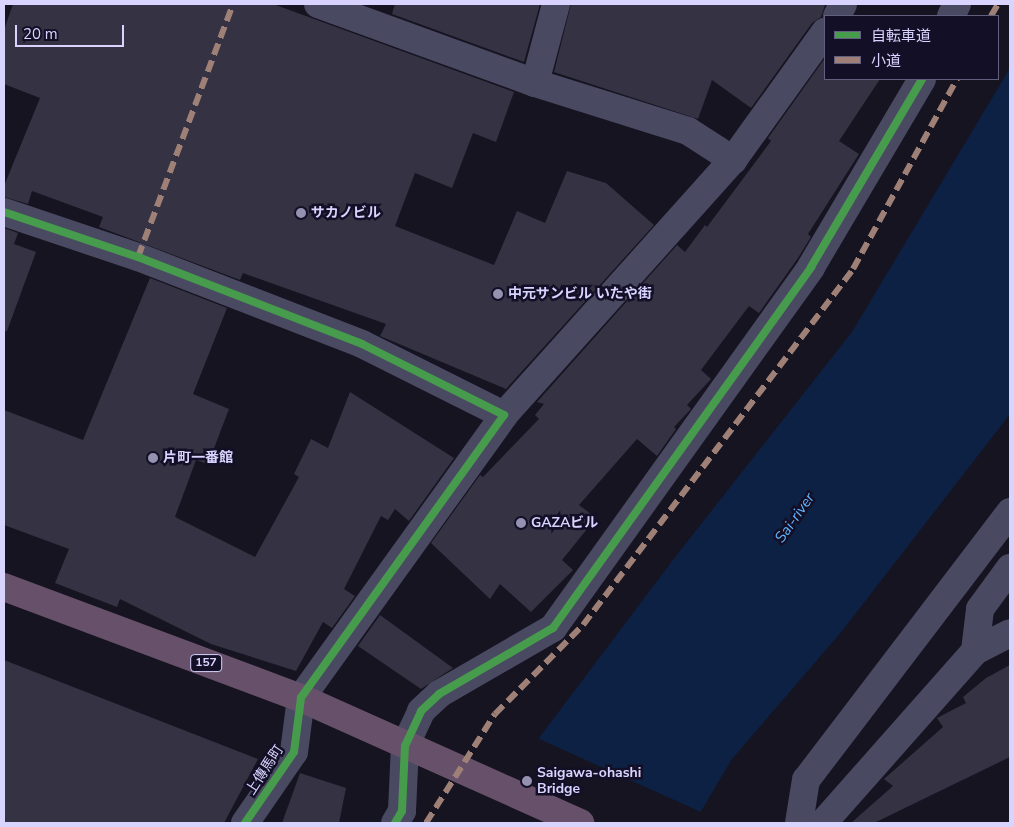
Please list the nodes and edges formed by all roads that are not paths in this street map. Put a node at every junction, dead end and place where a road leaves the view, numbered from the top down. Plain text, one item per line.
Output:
1 (318, 4) edge
2 (556, 4) edge
3 (824, 33) edge
4 (921, 80) edge
5 (536, 82) junction
6 (733, 160) junction
7 (4, 212) edge
8 (504, 414) junction
9 (1010, 512) edge
10 (1010, 568) edge
11 (4, 587) edge
12 (1010, 633) edge
13 (975, 651) junction
14 (301, 698) junction
15 (405, 746) junction
16 (245, 823) edge
17 (395, 823) edge
18 (580, 823) edge
19 (799, 823) edge
20 (822, 823) edge

1 - 5 street
2 - 5 street
3 - 6 street
4 - 15 street
5 - 6 street
6 - 8 street
7 - 8 street
8 - 14 street
9 - 19 street
10 - 13 street
11 - 14 highway, 157
12 - 13 street
13 - 20 street
14 - 15 highway, 157
14 - 16 street, 上傳馬町
15 - 17 street
15 - 18 highway, 157

